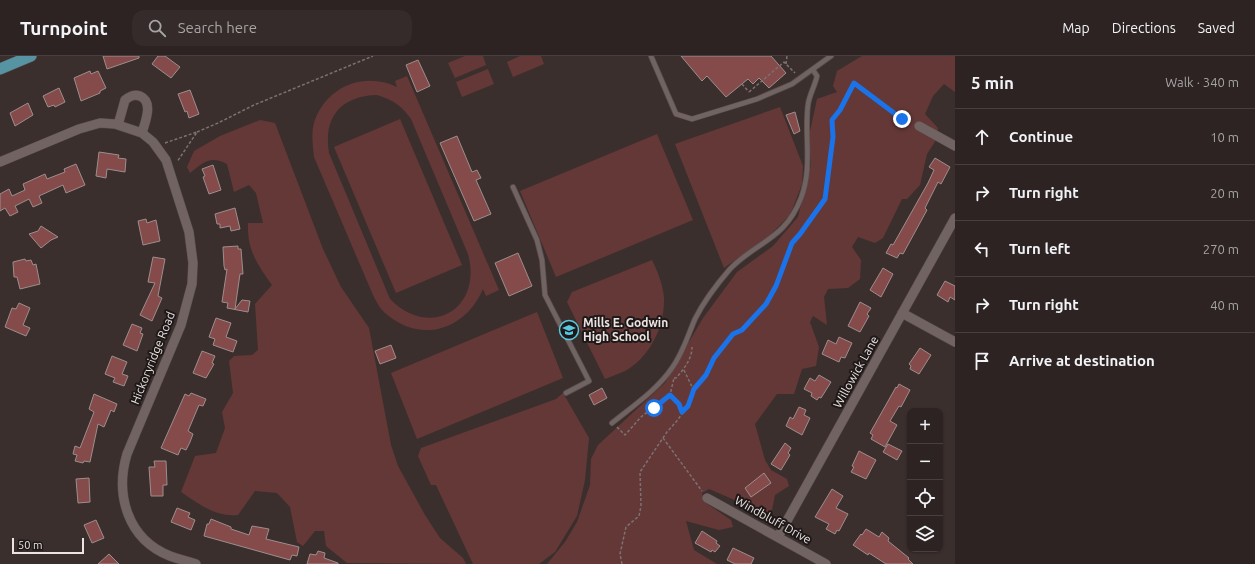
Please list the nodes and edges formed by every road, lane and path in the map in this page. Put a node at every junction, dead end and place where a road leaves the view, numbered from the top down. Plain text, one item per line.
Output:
1 (31, 56) edge
2 (373, 56) edge
3 (651, 56) edge
4 (787, 56) edge
5 (830, 56) edge
6 (786, 64) junction
7 (0, 69) edge
8 (814, 70) junction
9 (800, 79) junction
10 (742, 84) dead end
11 (750, 92) junction
12 (755, 99) junction
13 (118, 125) junction
14 (919, 126) joint
15 (197, 132) junction
16 (142, 133) junction
17 (156, 146) junction
18 (955, 146) edge
19 (0, 162) edge
20 (170, 173) junction
21 (513, 187) dead end
22 (955, 218) edge
23 (902, 313) junction
24 (955, 342) edge
25 (684, 370) dead end
26 (674, 378) dead end
27 (694, 389) junction
28 (566, 393) dead end
29 (670, 395) junction
30 (682, 412) junction
31 (612, 423) joint
32 (663, 438) junction
33 (707, 498) joint
34 (778, 537) junction
35 (196, 564) edge
36 (622, 564) edge
37 (826, 564) edge

1 - 7 main road
2 - 15 path
3 - 12 lane
4 - 6 path
5 - 8 lane
6 - 9 path
6 - 11 path
8 - 9 lane
8 - 31 lane
9 - 12 lane
10 - 11 path
11 - 12 path
13 - 16 street, Hickoryridge Road
13 - 16 street
13 - 19 street, Hickoryridge Road
14 - 18 street
14 - 27 path
15 - 17 path
15 - 20 path
16 - 17 street, Hickoryridge Road
17 - 20 street, Hickoryridge Road
20 - 35 street, Hickoryridge Road
21 - 28 lane
22 - 23 street, Willowick Lane
23 - 24 street
23 - 34 street, Willowick Lane
25 - 27 path
26 - 29 path
27 - 30 path
29 - 30 path
29 - 31 path
30 - 32 path
32 - 33 path
32 - 36 path
33 - 34 street, Windbluff Drive
34 - 37 street, Windbluff Drive

